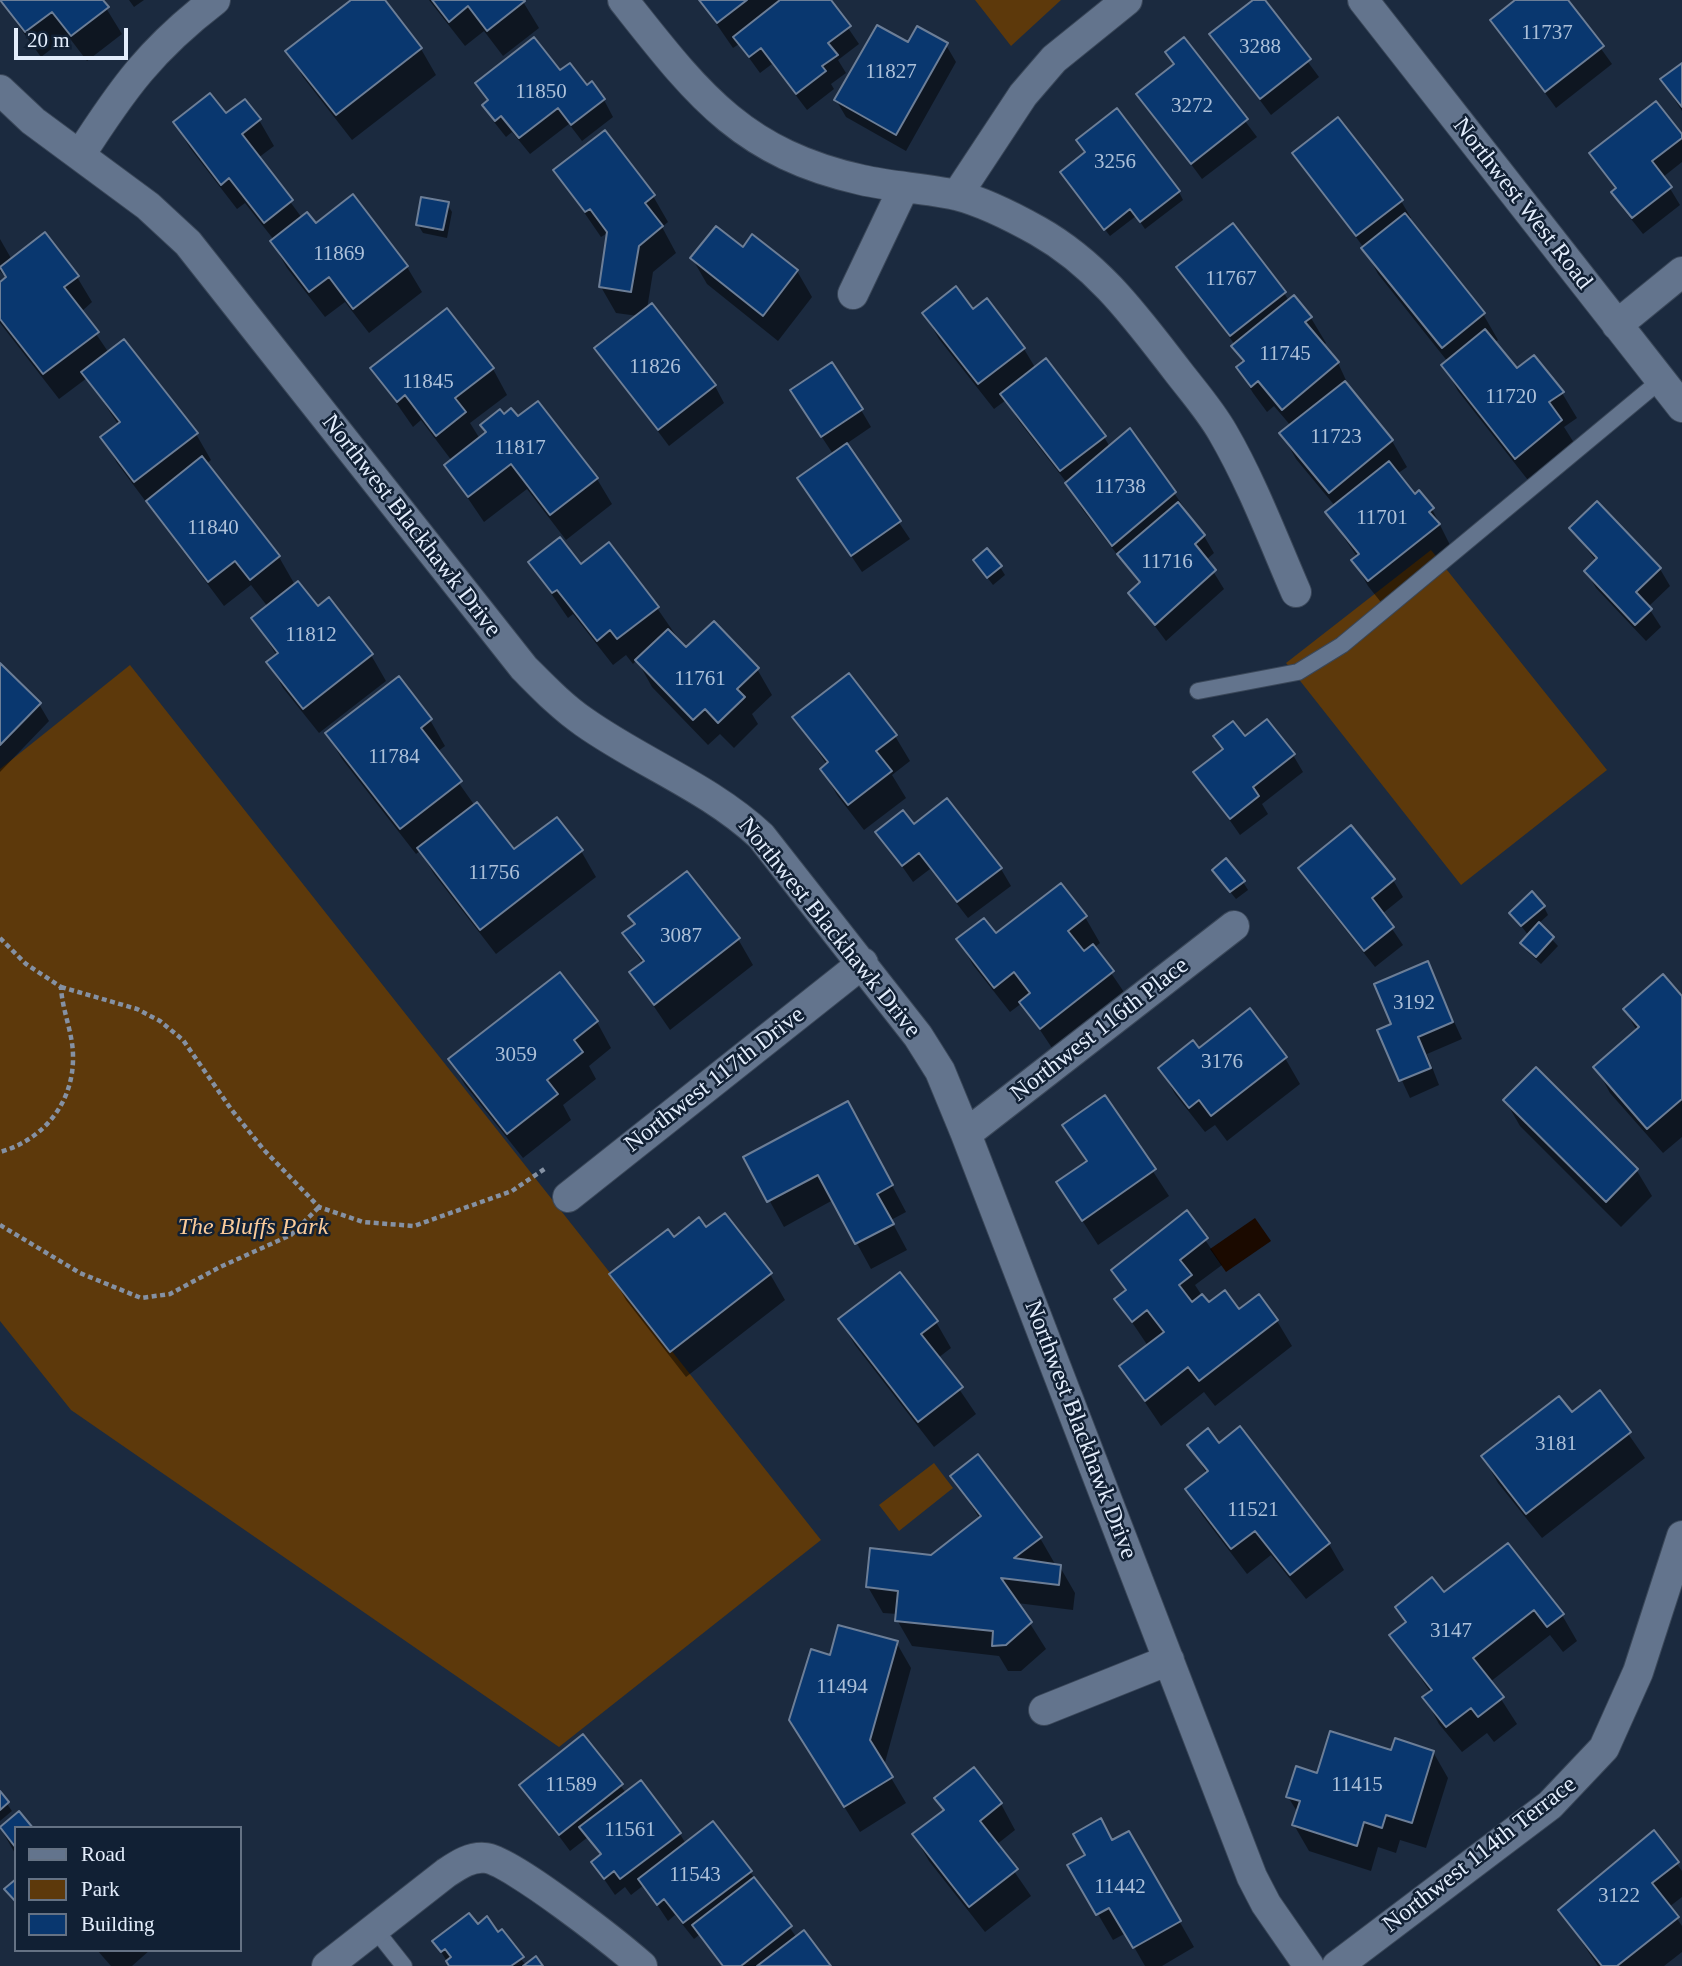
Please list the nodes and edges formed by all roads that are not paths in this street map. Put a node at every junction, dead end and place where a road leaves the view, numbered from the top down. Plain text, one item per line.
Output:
1 (215, 0) edge
2 (623, 0) edge
3 (1128, 0) edge
4 (1363, 0) edge
5 (0, 90) edge
6 (80, 155) junction
7 (904, 187) junction
8 (957, 195) junction
9 (1682, 272) edge
10 (853, 294) dead end
11 (1617, 326) junction
12 (1661, 380) junction
13 (1682, 407) edge
14 (1296, 592) dead end
15 (1198, 691) dead end
16 (1234, 926) dead end
17 (863, 963) junction
18 (966, 1134) junction
19 (568, 1196) road end
20 (1682, 1536) edge
21 (1168, 1660) junction
22 (1044, 1710) dead end
23 (374, 1928) junction
24 (327, 1966) edge
25 (404, 1966) edge
26 (642, 1966) edge
27 (1310, 1966) edge
28 (1337, 1966) edge

1 - 6 street
2 - 7 street
3 - 8 street
4 - 11 street, Northwest West Road
5 - 6 street, Northwest Blackhawk Drive
6 - 17 street, Northwest Blackhawk Drive
7 - 8 street
7 - 10 street
8 - 14 street
9 - 11 street
11 - 12 street, Northwest West Road
12 - 13 street, Northwest West Road
12 - 15 lane
16 - 18 street, Northwest 116th Place
17 - 18 street, Northwest Blackhawk Drive
17 - 19 street, Northwest 117th Drive
18 - 21 street, Northwest Blackhawk Drive
20 - 28 street, Northwest 114th Terrace
21 - 22 street
21 - 27 street, Northwest Blackhawk Drive
23 - 24 street
23 - 25 lane
23 - 26 street

